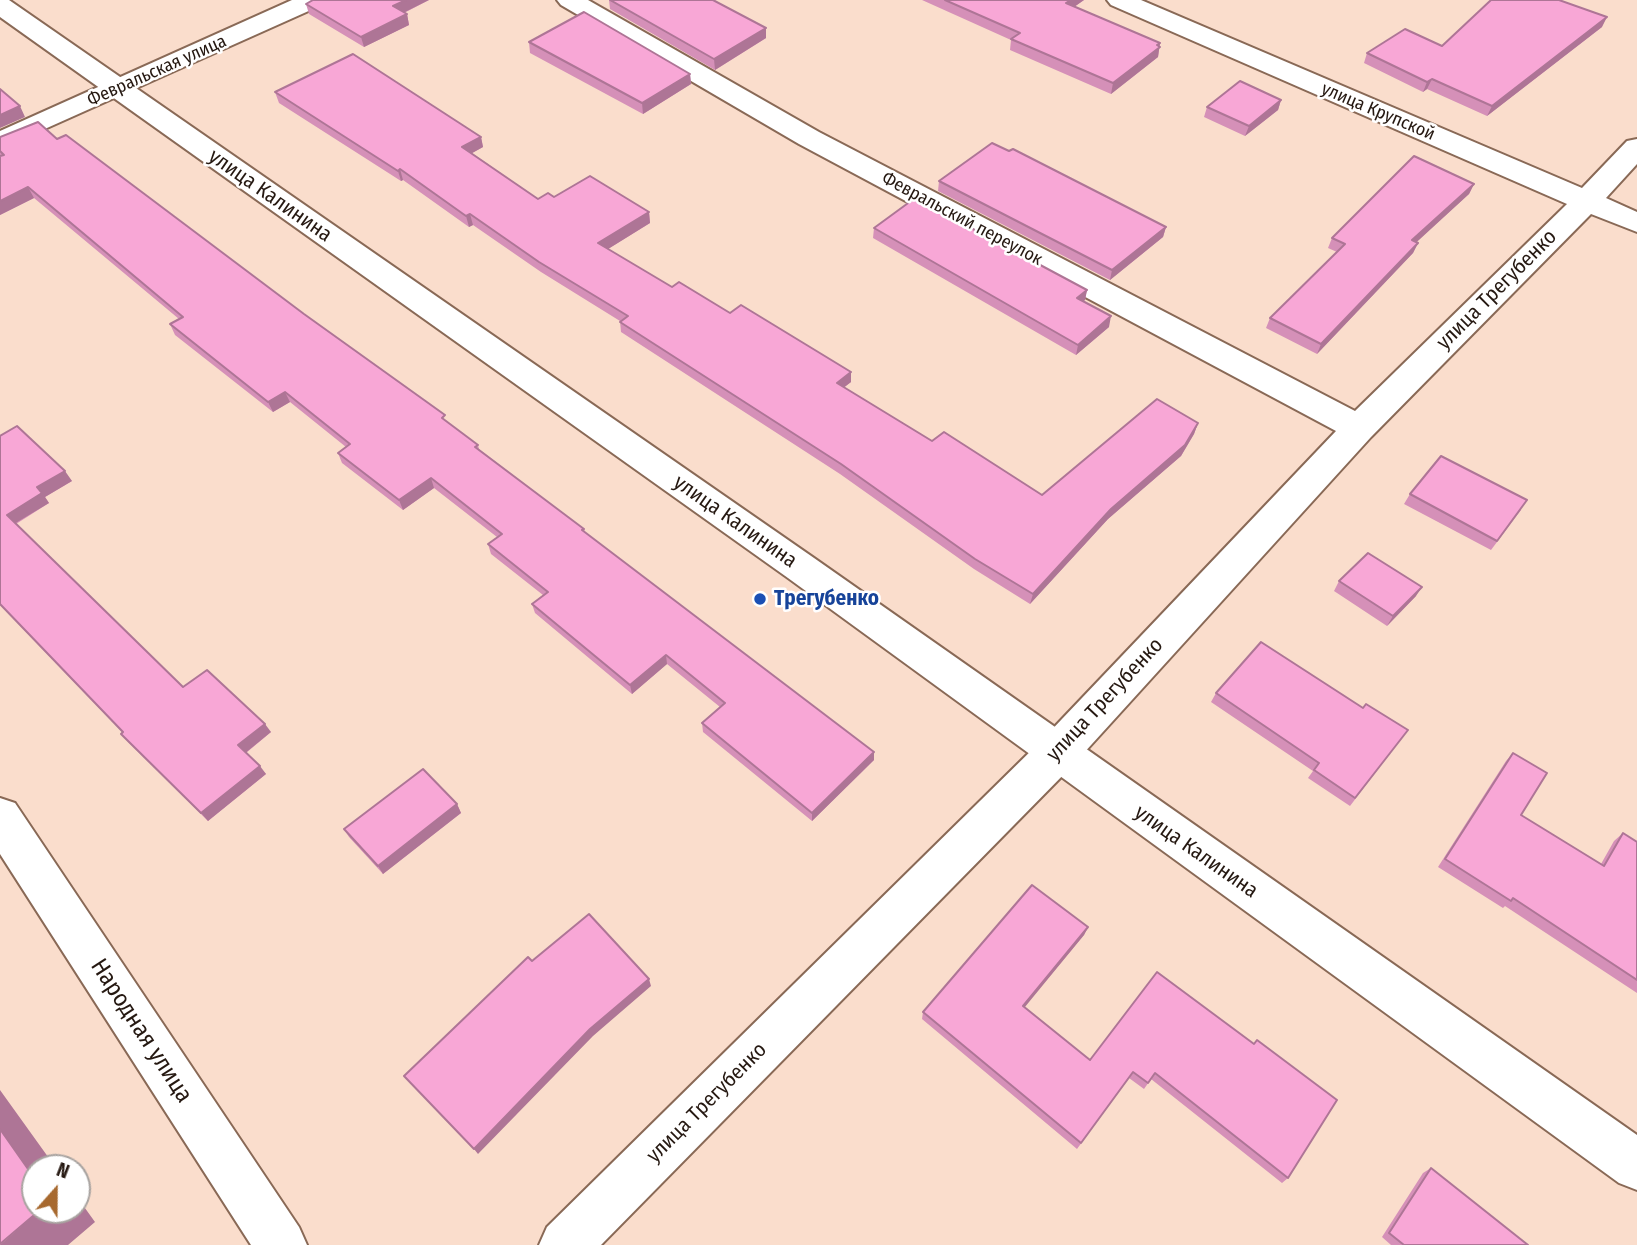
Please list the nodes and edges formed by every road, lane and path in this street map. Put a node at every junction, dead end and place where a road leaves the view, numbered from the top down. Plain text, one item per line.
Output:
1 (313, 0) edge
2 (570, 0) edge
3 (1120, 0) edge
4 (0, 5) edge
5 (118, 89) junction
6 (0, 141) edge
7 (1637, 147) edge
8 (1586, 202) junction
9 (1637, 223) edge
10 (1359, 428) junction
11 (1057, 753) junction
12 (0, 817) edge
13 (1637, 1165) edge
14 (281, 1245) edge
15 (565, 1245) edge

1 - 5 street, Февральская улица
2 - 10 street, Февральский переулок
3 - 8 street, улица Крупской
4 - 5 street, улица Калинина
5 - 6 street, Февральская улица
5 - 11 street, улица Калинина
7 - 8 street, улица Трегубенко
8 - 9 street, улица Крупской
8 - 10 street, улица Трегубенко
10 - 11 street, улица Трегубенко
11 - 13 street, улица Калинина
11 - 15 street, улица Трегубенко
12 - 14 street, Народная улица

